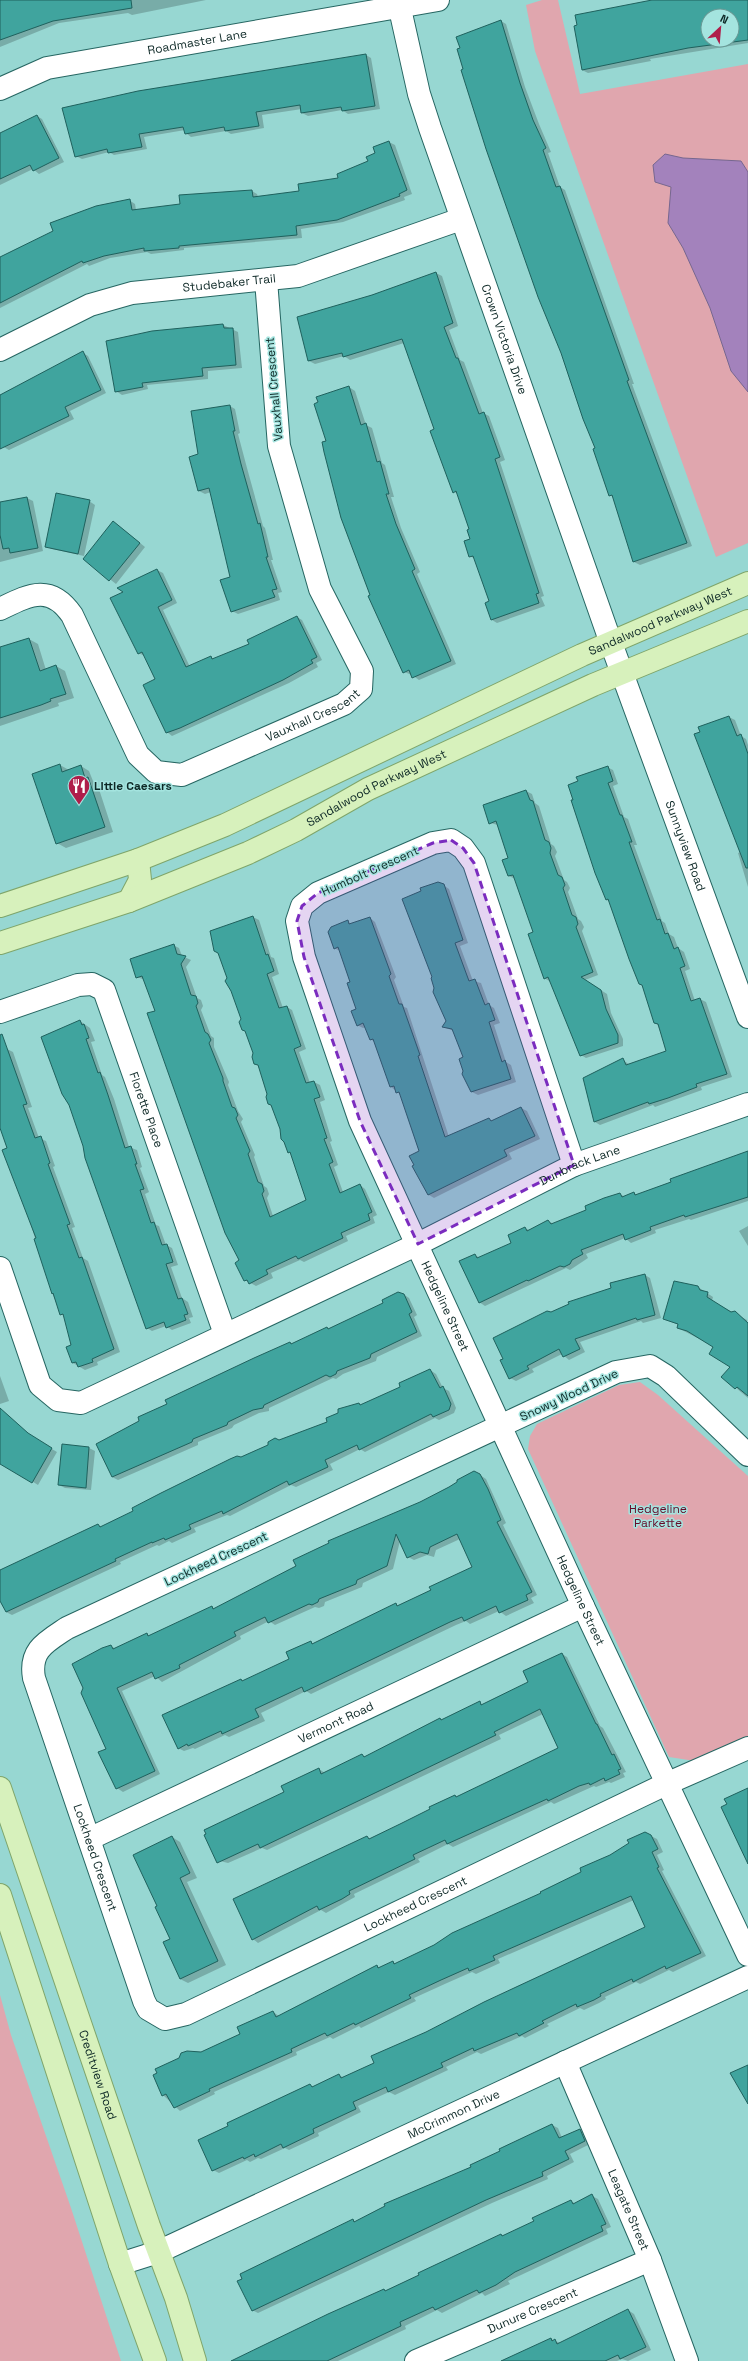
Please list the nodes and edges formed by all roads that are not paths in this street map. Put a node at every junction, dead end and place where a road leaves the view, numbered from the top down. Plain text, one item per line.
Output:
1 (438, 0) edge
2 (398, 3) edge
3 (0, 89) edge
4 (461, 219) junction
5 (266, 280) junction
6 (0, 350) edge
7 (748, 583) edge
8 (0, 609) edge
9 (748, 621) edge
10 (611, 643) junction
11 (622, 674) junction
12 (138, 860) junction
13 (128, 901) junction
14 (0, 906) edge
15 (0, 943) edge
16 (0, 1012) edge
17 (748, 1017) edge
18 (748, 1104) edge
19 (574, 1165) junction
20 (418, 1244) junction
21 (0, 1268) edge
22 (224, 1334) junction
23 (501, 1427) junction
24 (748, 1455) edge
25 (583, 1606) junction
26 (748, 1748) edge
27 (666, 1784) junction
28 (0, 1788) edge
29 (89, 1839) junction
30 (0, 1895) edge
31 (748, 1955) edge
32 (748, 1977) edge
33 (566, 2062) junction
34 (158, 2252) junction
35 (650, 2260) junction
36 (120, 2264) junction
37 (155, 2361) edge
38 (195, 2361) edge
39 (416, 2361) edge
40 (687, 2361) edge

1 - 2 street, Roadmaster Lane
2 - 3 street, Roadmaster Lane
2 - 4 street, Crown Victoria Drive
4 - 5 street, Studebaker Trail
4 - 10 street, Crown Victoria Drive
5 - 6 street, Studebaker Trail
5 - 8 street, Vauxhall Crescent
7 - 10 main road, Sandalwood Parkway West
9 - 11 main road, Sandalwood Parkway West
10 - 11 street, Crown Victoria Drive
10 - 12 main road, Sandalwood Parkway West
11 - 13 main road, Sandalwood Parkway West
11 - 17 street, Sunnyview Road
12 - 13 main road
12 - 14 main road, Sandalwood Parkway West
13 - 15 main road, Sandalwood Parkway West
16 - 22 street, Florette Place
18 - 19 street, Dunbrack Lane
19 - 20 street, Dunbrack Lane
19 - 20 street, Humbolt Crescent
20 - 22 street
20 - 23 street, Hedgeline Street
21 - 22 street
23 - 24 street, Snowy Wood Drive
23 - 25 street, Hedgeline Street
23 - 29 street, Lockheed Crescent
25 - 27 street, Hedgeline Street
25 - 29 street, Vermont Road
26 - 27 street, Lockheed Crescent
27 - 29 street, Lockheed Crescent
27 - 31 street, Hedgeline Street
28 - 34 main road, Creditview Road
30 - 36 main road
32 - 33 street, McCrimmon Drive
33 - 34 street, McCrimmon Drive
33 - 35 street, Leagate Street
34 - 36 street, McCrimmon Drive
34 - 38 main road, Creditview Road
35 - 39 street, Dunure Crescent
35 - 40 street, Leagate Street
36 - 37 main road

